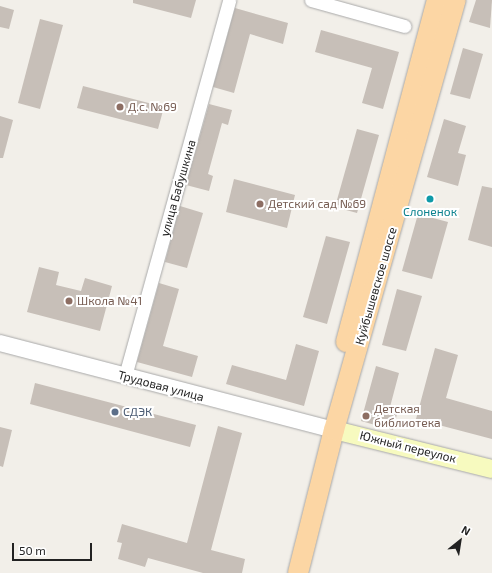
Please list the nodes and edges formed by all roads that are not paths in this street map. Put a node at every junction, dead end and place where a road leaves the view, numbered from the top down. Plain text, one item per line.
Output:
1 (229, 0) edge
2 (311, 0) edge
3 (456, 0) edge
4 (435, 6) edge
5 (404, 26) dead end
6 (0, 343) edge
7 (125, 376) junction
8 (329, 428) junction
9 (492, 469) edge
10 (284, 573) edge
11 (298, 573) edge

1 - 7 street, улица Бабушкина
2 - 5 street
3 - 8 main road, Куйбышевское шоссе
4 - 8 main road, Куйбышевское шоссе
6 - 7 street, Трудовая улица
7 - 8 street, Трудовая улица
8 - 9 main road, Южный переулок
8 - 10 main road, Куйбышевское шоссе
8 - 11 main road, Куйбышевское шоссе

